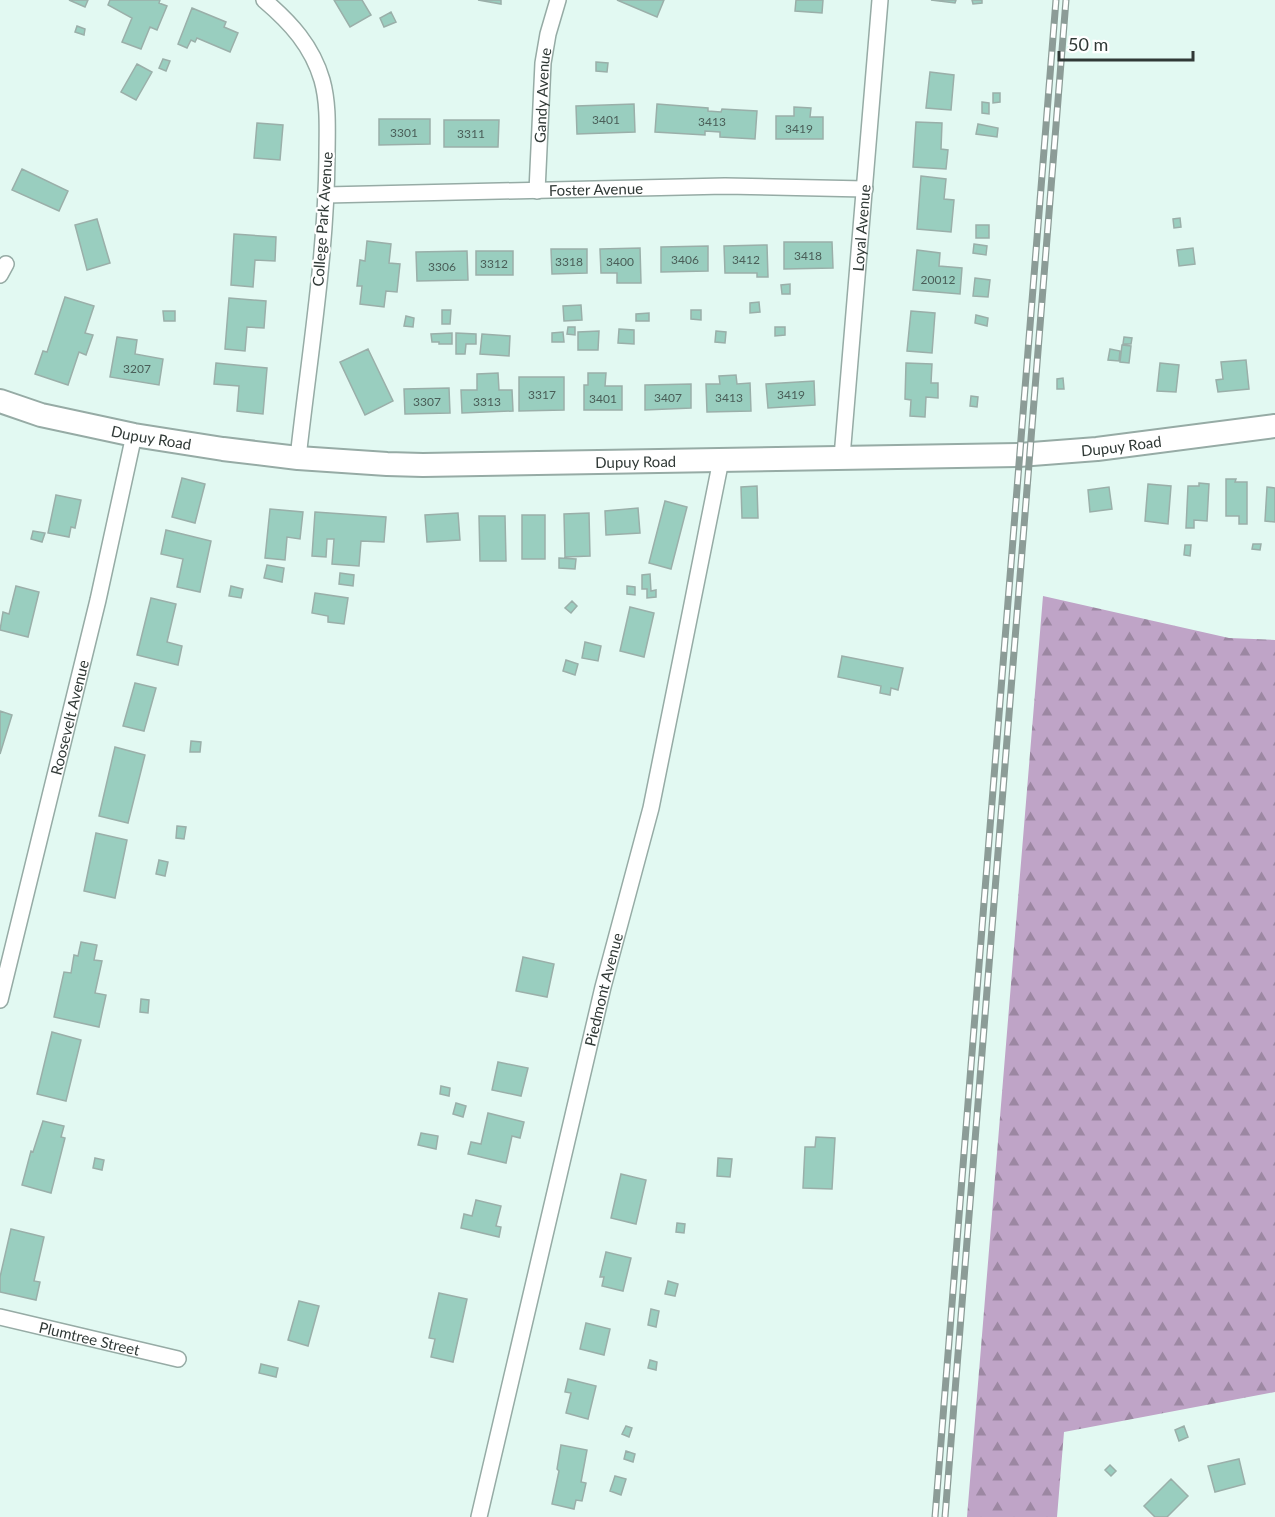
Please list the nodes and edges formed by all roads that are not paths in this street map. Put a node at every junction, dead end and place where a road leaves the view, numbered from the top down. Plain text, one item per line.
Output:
1 (264, 0) edge
2 (558, 0) edge
3 (880, 0) edge
4 (865, 189) junction
5 (537, 191) junction
6 (327, 195) junction
7 (0, 401) edge
8 (1275, 426) edge
9 (134, 435) junction
10 (298, 458) junction
11 (842, 458) junction
12 (721, 460) junction
13 (0, 1000) edge
14 (0, 1317) edge
15 (178, 1359) dead end
16 (478, 1517) edge

1 - 6 street, College Park Avenue
2 - 5 street, Gandy Avenue
3 - 4 street, Loyal Avenue
4 - 5 street, Foster Avenue
4 - 11 street, Loyal Avenue
5 - 6 street, Foster Avenue
6 - 10 street, College Park Avenue
7 - 9 street, Dupuy Road
8 - 11 street, Dupuy Road
9 - 10 street, Dupuy Road
9 - 13 street, Roosevelt Avenue
10 - 12 street, Dupuy Road
11 - 12 street, Dupuy Road
12 - 16 street, Piedmont Avenue
14 - 15 street, Plumtree Street

